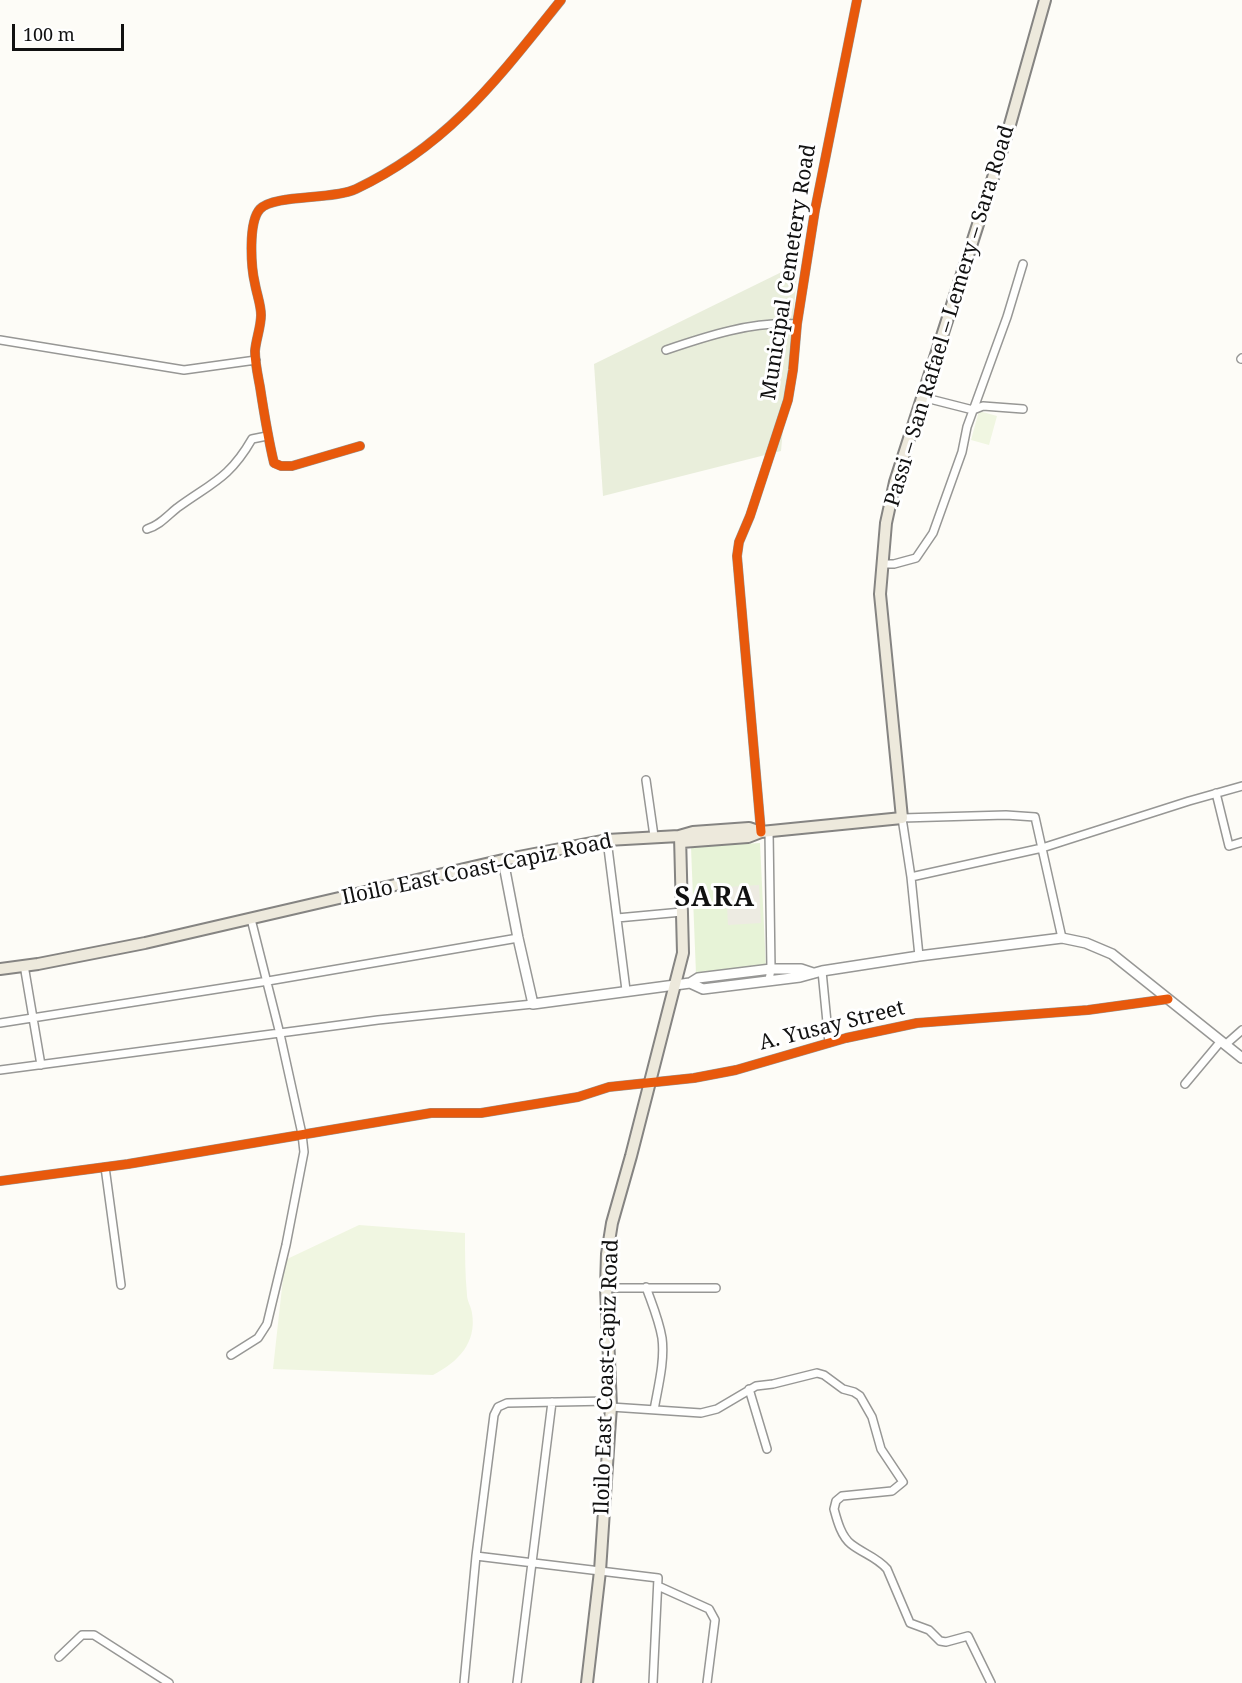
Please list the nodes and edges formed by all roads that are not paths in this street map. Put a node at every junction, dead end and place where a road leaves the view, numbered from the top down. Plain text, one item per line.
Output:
1 (561, 0) edge
2 (857, 0) edge
3 (1045, 0) edge
4 (1023, 264) dead end
5 (797, 324) junction
6 (0, 340) edge
7 (666, 350) dead end
8 (256, 360) junction
9 (922, 397) junction
10 (1023, 409) dead end
11 (973, 410) junction
12 (267, 436) junction
13 (360, 447) dead end
14 (147, 529) dead end
15 (882, 564) junction
16 (646, 780) dead end
17 (1242, 786) edge
18 (1216, 793) junction
19 (902, 818) junction
20 (765, 831) junction
21 (654, 836) junction
22 (680, 839) junction
23 (607, 840) junction
24 (1242, 842) edge
25 (1042, 848) junction
26 (503, 860) junction
27 (911, 877) junction
28 (682, 912) junction
29 (617, 918) junction
30 (251, 920) junction
31 (518, 938) junction
32 (1062, 938) junction
33 (919, 956) junction
34 (24, 965) junction
35 (0, 969) edge
36 (771, 969) junction
37 (817, 972) junction
38 (769, 980) junction
39 (268, 981) junction
40 (690, 983) junction
41 (676, 985) junction
42 (626, 990) junction
43 (1168, 999) junction
44 (533, 1004) junction
45 (34, 1018) junction
46 (0, 1023) edge
47 (1242, 1030) edge
48 (280, 1034) junction
49 (829, 1043) junction
50 (1223, 1043) junction
51 (1242, 1058) edge
52 (41, 1065) junction
53 (0, 1070) edge
54 (650, 1084) junction
55 (1185, 1084) dead end
56 (302, 1134) junction
57 (105, 1167) junction
58 (0, 1181) edge
59 (122, 1285) dead end
60 (646, 1287) junction
61 (606, 1288) junction
62 (716, 1288) dead end
63 (231, 1354) dead end
64 (749, 1389) junction
65 (552, 1402) junction
66 (610, 1404) junction
67 (654, 1410) junction
68 (767, 1449) dead end
69 (476, 1556) junction
70 (532, 1562) junction
71 (600, 1571) junction
72 (658, 1586) junction
73 (59, 1657) dead end
74 (169, 1683) edge
75 (464, 1683) edge
76 (517, 1683) edge
77 (587, 1683) edge
78 (653, 1683) edge
79 (707, 1683) edge
80 (991, 1683) edge

1 - 8 street
2 - 5 street, Municipal Cemetery Road
3 - 9 main road, Passi – San Rafael – Lemery – Sara Road
4 - 11 street
5 - 7 street
5 - 20 street, Municipal Cemetery Road
6 - 8 street
8 - 12 street
9 - 11 street
9 - 15 main road, Passi – San Rafael – Lemery – Sara Road
10 - 11 street
11 - 15 street
12 - 13 street
12 - 14 street
15 - 19 main road, Passi – San Rafael – Lemery – Sara Road
16 - 21 street
17 - 18 street
18 - 24 street
18 - 25 street
19 - 20 main road
19 - 25 street
19 - 27 street
20 - 22 main road
20 - 36 street, Municipal Cemetery Road
21 - 22 main road, Iloilo East Coast-Capiz Road
21 - 23 main road, Iloilo East Coast-Capiz Road
22 - 28 main road, Iloilo East Coast-Capiz Road
23 - 26 main road, Iloilo East Coast-Capiz Road
23 - 29 street
25 - 27 street
25 - 32 street
26 - 30 main road, Iloilo East Coast-Capiz Road
26 - 31 street
27 - 33 street
28 - 29 street
28 - 41 main road, Iloilo East Coast-Capiz Road
29 - 42 street
30 - 34 main road, Iloilo East Coast-Capiz Road
30 - 39 street
31 - 39 street
31 - 44 street
32 - 33 street
32 - 43 street
33 - 37 street
34 - 35 main road, Iloilo East Coast-Capiz Road
34 - 45 street
36 - 37 street
36 - 38 street, Municipal Cemetery Road
36 - 40 street
37 - 38 street
37 - 49 street
38 - 40 street
39 - 45 street
39 - 48 street
40 - 41 street
41 - 42 street
41 - 54 main road, Iloilo East Coast-Capiz Road
42 - 44 street
43 - 49 street, A. Yusay Street
43 - 50 street
44 - 48 street
45 - 46 street
45 - 52 street
47 - 50 street
48 - 52 street
48 - 56 street
49 - 54 street, A. Yusay Street
50 - 51 street
50 - 55 street
52 - 53 street
54 - 56 street, A. Yusay Street
54 - 61 main road, Iloilo East Coast-Capiz Road
56 - 57 street, A. Yusay Street
56 - 63 street
57 - 58 street, A. Yusay Street
57 - 59 street
60 - 61 street
60 - 62 street
60 - 67 street
61 - 66 main road, Iloilo East Coast-Capiz Road
64 - 67 street
64 - 68 street
64 - 80 street
65 - 66 street
65 - 69 street
65 - 70 street
66 - 67 street
66 - 71 main road, Iloilo East Coast-Capiz Road
69 - 70 street
69 - 75 street
70 - 71 street
70 - 76 street
71 - 72 street
71 - 77 main road, Iloilo East Coast-Capiz Road
72 - 78 street
72 - 79 street
73 - 74 street

